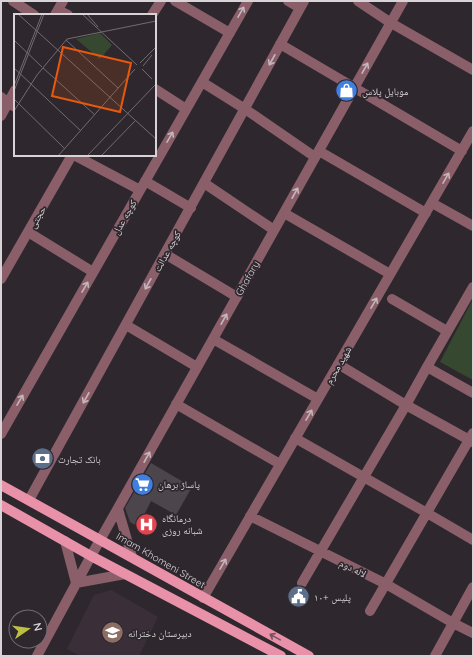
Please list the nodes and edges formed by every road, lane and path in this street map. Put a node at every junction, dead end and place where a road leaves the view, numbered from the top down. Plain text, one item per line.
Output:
1 (13, 1) edge
2 (161, 1) edge
3 (175, 1) edge
4 (248, 1) edge
5 (288, 1) edge
6 (358, 1) edge
7 (403, 1) edge
8 (302, 4) edge
9 (32, 14) edge
10 (153, 14) edge
11 (391, 23) junction
12 (230, 33) junction
13 (280, 44) junction
14 (473, 70) edge
15 (202, 82) junction
16 (354, 88) junction
17 (156, 91) edge
18 (14, 92) edge
19 (8, 102) edge
20 (186, 109) junction
21 (245, 109) junction
22 (1, 116) edge
23 (473, 131) edge
24 (462, 151) junction
25 (317, 154) junction
26 (72, 156) edge
27 (75, 156) edge
28 (204, 183) junction
29 (143, 185) junction
30 (432, 203) junction
31 (191, 208) junction
32 (284, 213) junction
33 (426, 213) junction
34 (473, 226) edge
35 (274, 230) junction
36 (28, 232) junction
37 (165, 254) junction
38 (93, 272) junction
39 (390, 274) junction
40 (1, 279) edge
41 (473, 287) edge
42 (237, 297) junction
43 (392, 299) dead end
44 (126, 325) junction
45 (447, 331) junction
46 (213, 339) junction
47 (338, 364) junction
48 (197, 367) junction
49 (427, 367) junction
50 (473, 393) edge
51 (318, 399) junction
52 (176, 404) junction
53 (406, 405) junction
54 (1, 434) edge
55 (295, 438) junction
56 (472, 438) edge
57 (280, 464) junction
58 (364, 477) junction
59 (1, 485) edge
60 (30, 500) junction
61 (1, 505) edge
62 (118, 509) junction
63 (427, 513) junction
64 (250, 516) junction
65 (100, 539) junction
66 (473, 540) edge
67 (65, 541) junction
68 (320, 551) junction
69 (91, 556) junction
70 (132, 557) junction
71 (125, 574) junction
72 (76, 583) junction
73 (302, 583) dead end
74 (386, 584) junction
75 (473, 587) edge
76 (203, 598) junction
77 (370, 611) dead end
78 (453, 623) junction
79 (473, 633) edge
80 (37, 656) edge
81 (280, 656) edge
82 (309, 656) edge
83 (435, 656) edge

1 - 9 street
2 - 10 street
3 - 12 street
12 -> 4 street, کوچه عدل
5 - 8 street
6 - 11 street
7 - 11 street, Ghafary
8 - 13 street, کوچه عدالت
11 - 14 street
16 -> 11 street, Ghafary
12 - 15 street, کوچه عدل
13 - 16 street
13 -> 21 street, کوچه عدالت
15 - 20 street, کوچه عدل
15 - 21 street
16 - 24 street
16 - 25 street, Ghafary
17 - 20 street
18 - 19 street
19 - 22 street
29 -> 20 street, کوچه عدل
21 - 25 street
21 - 28 street, کوچه عدالت
23 - 24 street, شهید محرم
30 -> 24 street, شهید محرم
32 -> 25 street, Ghafary
25 - 33 street
26 - 36 street, حجتی
27 - 29 street
28 - 31 street, کوچه عدالت
28 - 35 street
29 - 31 street
29 - 38 street, کوچه عدل
30 - 33 street, شهید محرم
30 - 34 street
31 - 37 street, کوچه عدالت
32 - 35 street, Ghafary
32 - 39 street
33 - 39 street, شهید محرم
35 - 42 street, Ghafary
36 - 38 street
36 - 40 street, حجتی
37 - 42 street
37 -> 44 street, کوچه عدالت
54 -> 38 street, کوچه عدل
47 -> 39 street, شهید محرم
41 - 45 street
46 -> 42 street, Ghafary
43 - 45 street
44 - 48 street
44 -> 60 street, کوچه عدالت
45 - 49 street
46 - 48 street, Ghafary
46 - 51 street
47 - 51 street, شهید محرم
47 - 53 street
48 - 52 street, Ghafary
49 - 50 street
49 - 53 street
55 -> 51 street, شهید محرم
52 - 57 street
62 -> 52 street, Ghafary
53 - 56 street
53 - 58 street
55 - 57 street, شهید محرم
55 - 58 street
56 - 63 street
57 - 64 street, شهید محرم
58 - 63 street
58 - 68 street
59 - 60 main road, Imam Khomeni Street
60 - 65 main road, Imam Khomeni Street
61 - 67 main road
62 - 65 street, Ghafary
62 - 70 street
63 - 66 street
63 - 74 street
64 - 68 street, لاله دوم
76 -> 64 street, شهید محرم
65 - 69 street, Ghafary
65 - 70 main road, Imam Khomeni Street
67 - 69 main road
67 - 72 street
68 - 73 street
68 - 74 street, لاله دوم
69 - 71 main road
69 - 72 street, Ghafary
70 - 76 main road, Imam Khomeni Street
71 - 72 street
71 - 81 main road
72 - 80 street, Ghafary
74 - 77 street
74 - 78 street, لاله دوم
75 - 78 street
82 -> 76 main road, Imam Khomeni Street
78 - 79 street, لاله دوم
78 - 83 street

